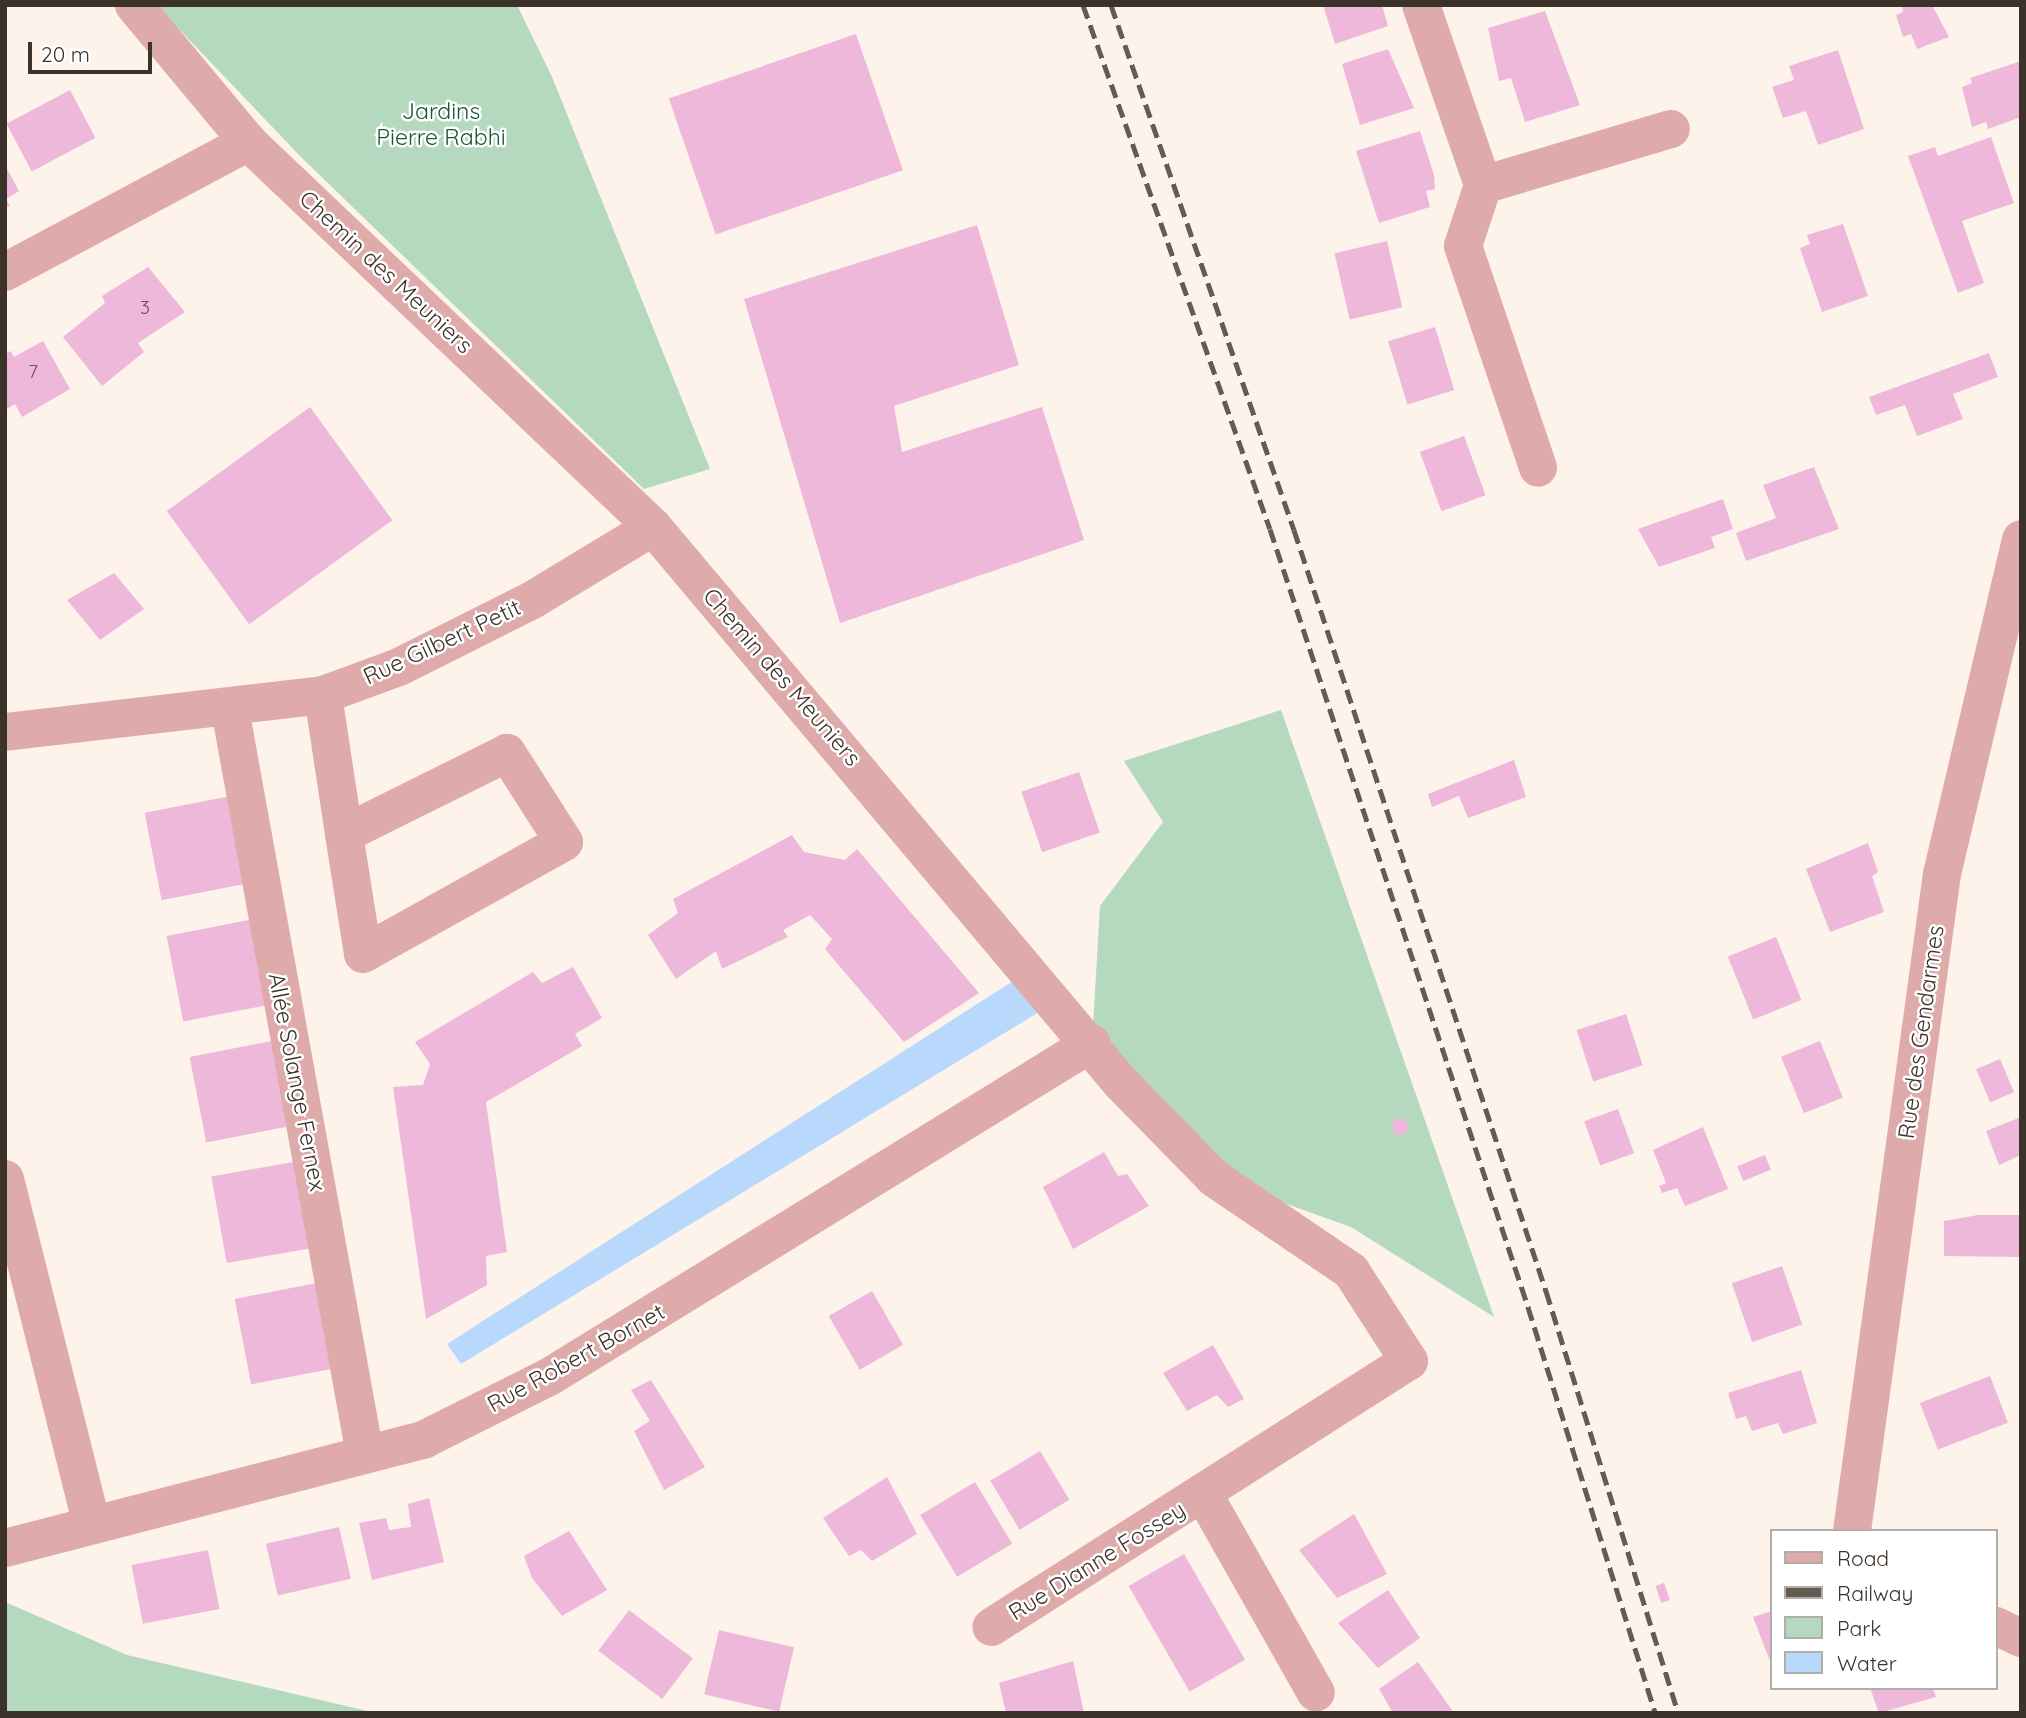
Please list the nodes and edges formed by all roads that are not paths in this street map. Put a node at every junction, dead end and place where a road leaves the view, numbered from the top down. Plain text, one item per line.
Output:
1 (134, 5) edge
2 (1420, 5) edge
3 (1671, 129) dead end
4 (248, 142) junction
5 (1483, 185) junction
6 (5, 272) edge
7 (1538, 468) dead end
8 (653, 527) junction
9 (2021, 539) edge
10 (323, 695) junction
11 (230, 709) junction
12 (5, 732) edge
13 (344, 834) junction
14 (1092, 1043) junction
15 (5, 1179) edge
16 (1409, 1361) joint
17 (365, 1455) junction
18 (1204, 1494) junction
19 (92, 1525) junction
20 (1852, 1529) edge
21 (5, 1548) edge
22 (991, 1626) dead end
23 (1998, 1627) edge
24 (2021, 1638) edge
25 (1316, 1693) dead end

1 - 4 street, Chemin des Meuniers
2 - 5 street
3 - 5 street
4 - 6 street
4 - 8 street, Chemin des Meuniers
5 - 7 street
8 - 10 street, Rue Gilbert Petit
8 - 14 street, Chemin des Meuniers
9 - 20 street, Rue des Gendarmes
10 - 11 street, Rue Gilbert Petit
10 - 13 street
11 - 12 street, Rue Gilbert Petit
11 - 17 street, Allée Solange Fernex
13 - 13 street
14 - 16 street, Chemin des Meuniers
14 - 17 street, Rue Robert Bornet
15 - 19 street
16 - 18 street, Rue Dianne Fossey
17 - 19 street, Rue Robert Bornet
18 - 22 street, Rue Dianne Fossey
18 - 25 street, Rue Dianne Fossey
19 - 21 street, Rue Robert Bornet
23 - 24 street

